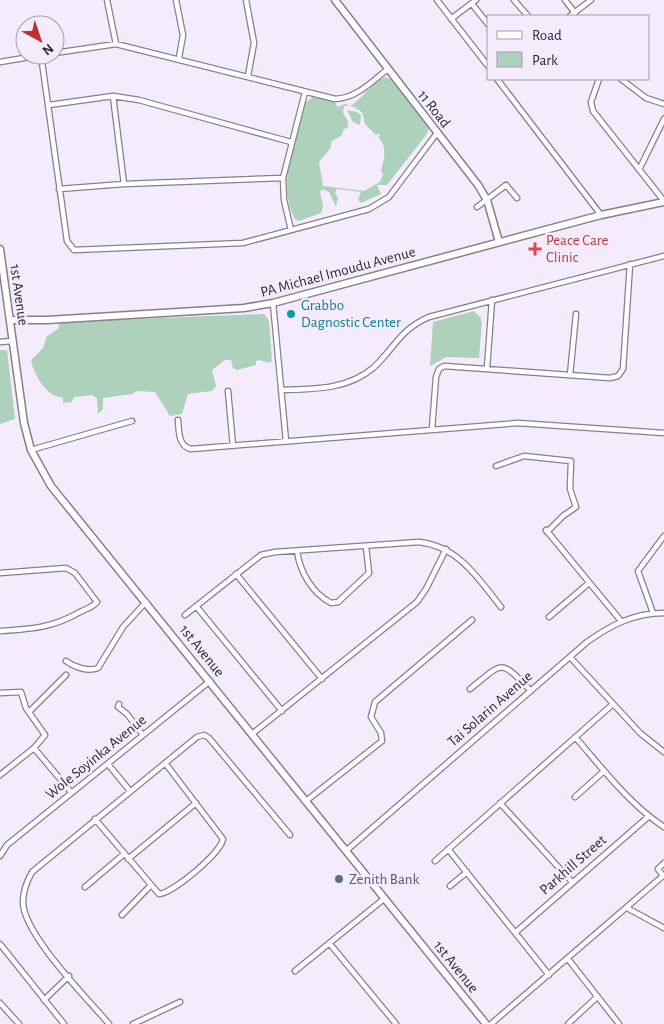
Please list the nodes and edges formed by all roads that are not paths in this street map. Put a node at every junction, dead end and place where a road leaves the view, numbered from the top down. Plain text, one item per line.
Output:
1 (107, 0) edge
2 (176, 0) edge
3 (246, 0) edge
4 (334, 0) edge
5 (437, 0) edge
6 (476, 0) edge
7 (514, 0) edge
8 (565, 0) edge
9 (591, 0) edge
10 (472, 4) junction
11 (575, 13) junction
12 (527, 15) edge
13 (572, 15) edge
14 (452, 19) junction
15 (487, 23) edge
16 (116, 44) junction
17 (65, 52) edge
18 (179, 58) junction
19 (15, 59) edge
20 (0, 62) edge
21 (43, 65) edge
22 (487, 65) edge
23 (388, 69) junction
24 (248, 76) junction
25 (498, 80) edge
26 (599, 80) edge
27 (622, 80) edge
28 (305, 92) junction
29 (113, 96) junction
30 (664, 104) edge
31 (49, 105) junction
32 (664, 119) edge
33 (437, 134) junction
34 (291, 142) junction
35 (639, 170) junction
36 (282, 178) junction
37 (124, 184) junction
38 (59, 189) junction
39 (517, 198) dead end
40 (486, 200) junction
41 (664, 201) edge
42 (477, 207) dead end
43 (601, 214) junction
44 (291, 230) junction
45 (499, 242) junction
46 (0, 249) edge
47 (664, 256) edge
48 (630, 264) junction
49 (492, 300) junction
50 (273, 303) junction
51 (576, 314) dead end
52 (11, 320) junction
53 (13, 340) junction
54 (0, 342) edge
55 (487, 368) junction
56 (570, 375) junction
57 (281, 390) junction
58 (228, 391) dead end
59 (178, 420) dead end
60 (132, 422) dead end
61 (432, 429) junction
62 (664, 433) edge
63 (286, 442) junction
64 (234, 446) junction
65 (31, 450) junction
66 (496, 466) dead end
67 (664, 536) edge
68 (366, 547) junction
69 (446, 549) junction
70 (297, 551) junction
71 (0, 573) edge
72 (236, 574) junction
73 (589, 582) junction
74 (146, 602) junction
75 (196, 606) junction
76 (501, 607) dead end
77 (653, 613) junction
78 (664, 613) edge
79 (185, 615) dead end
80 (549, 617) dead end
81 (472, 620) dead end
82 (621, 621) junction
83 (0, 631) edge
84 (570, 657) junction
85 (66, 661) dead end
86 (66, 676) dead end
87 (322, 679) junction
88 (210, 681) junction
89 (470, 689) dead end
90 (531, 691) junction
91 (0, 693) edge
92 (119, 704) dead end
93 (613, 704) junction
94 (282, 711) junction
95 (29, 712) junction
96 (252, 734) junction
97 (143, 735) junction
98 (576, 738) junction
99 (34, 748) junction
100 (664, 752) edge
101 (165, 763) junction
102 (108, 764) junction
103 (604, 771) junction
104 (0, 775) edge
105 (130, 791) junction
106 (71, 792) junction
107 (575, 797) dead end
108 (306, 800) junction
109 (196, 803) junction
110 (500, 803) junction
111 (648, 817) junction
112 (96, 819) junction
113 (664, 828) edge
114 (290, 834) dead end
115 (346, 850) junction
116 (448, 850) junction
117 (124, 854) junction
118 (0, 856) edge
119 (128, 859) junction
120 (435, 861) dead end
121 (664, 863) edge
122 (466, 872) junction
123 (663, 876) edge
124 (572, 882) junction
125 (150, 885) junction
126 (450, 886) dead end
127 (85, 887) dead end
128 (385, 898) junction
129 (627, 908) junction
130 (122, 915) dead end
131 (664, 928) edge
132 (516, 932) junction
133 (0, 944) edge
134 (330, 944) junction
135 (568, 959) junction
136 (295, 971) dead end
137 (549, 975) junction
138 (69, 976) junction
139 (597, 997) junction
140 (44, 1000) junction
141 (180, 1002) dead end
142 (0, 1003) edge
143 (16, 1023) edge
144 (64, 1024) edge
145 (109, 1024) edge
146 (133, 1024) edge
147 (396, 1024) edge
148 (486, 1024) edge
149 (491, 1024) edge
150 (568, 1024) edge
151 (619, 1024) edge

1 - 16 street
2 - 18 street
3 - 24 street
4 - 23 street, 11 Road
5 - 14 street
6 - 10 street
7 - 12 street
8 - 11 street
9 - 11 street
10 - 14 street
10 - 15 street
11 - 13 street
14 - 22 street
16 - 17 street
16 - 18 street
18 - 24 street
19 - 20 street
21 - 31 street
23 - 28 street
23 - 33 street, 11 Road
24 - 28 street
25 - 43 street
26 - 35 street
27 - 30 street
28 - 34 street
29 - 31 street
29 - 34 street
29 - 37 street
31 - 38 street
32 - 35 street
33 - 40 street, 11 Road
33 - 44 street
34 - 36 street
35 - 41 street
36 - 37 street
36 - 44 street
37 - 38 street
38 - 44 street
39 - 40 street
40 - 42 street
40 - 45 street, 11 Road
41 - 43 street, PA Michael Imoudu Avenue
43 - 45 street, PA Michael Imoudu Avenue
45 - 50 street, PA Michael Imoudu Avenue
46 - 52 street, 1st Avenue
47 - 48 street
48 - 49 street
48 - 56 street
49 - 55 street
49 - 57 street
50 - 52 street, PA Michael Imoudu Avenue
50 - 57 street
51 - 56 street
52 - 53 street, 1st Avenue
53 - 54 street
53 - 65 street, 1st Avenue
55 - 56 street
55 - 61 street
57 - 63 street
58 - 64 street
59 - 64 street
60 - 65 street
61 - 62 street
61 - 63 street
63 - 64 street
65 - 74 street, 1st Avenue
66 - 73 street
67 - 77 street
68 - 69 street
68 - 70 street
68 - 70 street
69 - 76 street
69 - 87 street
70 - 72 street
71 - 83 street
72 - 75 street
72 - 87 street
73 - 80 street
73 - 82 street
74 - 85 street
74 - 88 street, 1st Avenue
75 - 79 street
75 - 94 street
77 - 78 street, Tai Solarin Avenue
77 - 82 street, Tai Solarin Avenue
81 - 108 street
82 - 84 street, Tai Solarin Avenue
84 - 90 street, Tai Solarin Avenue
84 - 93 street
86 - 95 street
87 - 94 street
88 - 96 street, 1st Avenue
88 - 97 street, Wole Soyinka Avenue
89 - 90 street
90 - 115 street, Tai Solarin Avenue
91 - 95 street
92 - 97 street
93 - 98 street
93 - 100 street
94 - 96 street
95 - 99 street
96 - 108 street, 1st Avenue
97 - 102 street, Wole Soyinka Avenue
98 - 103 street
98 - 110 street
99 - 104 street
99 - 106 street
101 - 105 street
101 - 109 street
101 - 114 street
102 - 105 street
102 - 106 street, Wole Soyinka Avenue
103 - 107 street
103 - 111 street
105 - 112 street
106 - 118 street, Wole Soyinka Avenue
108 - 115 street, 1st Avenue
109 - 119 street
109 - 125 street
110 - 116 street
110 - 124 street
111 - 113 street
111 - 124 street, Parkhill Street
112 - 117 street
112 - 138 street
115 - 128 street, 1st Avenue
116 - 120 street
116 - 122 street
117 - 119 street
117 - 127 street
119 - 125 street
121 - 123 street
122 - 126 street
122 - 132 street
123 - 129 street
124 - 132 street, Parkhill Street
125 - 130 street
128 - 134 street
128 - 148 street, 1st Avenue
129 - 131 street
129 - 135 street
132 - 137 street
133 - 140 street
134 - 136 street
134 - 147 street
135 - 137 street
135 - 139 street
137 - 149 street
138 - 140 street
138 - 145 street
139 - 150 street
139 - 151 street
140 - 144 street
141 - 146 street
142 - 143 street

